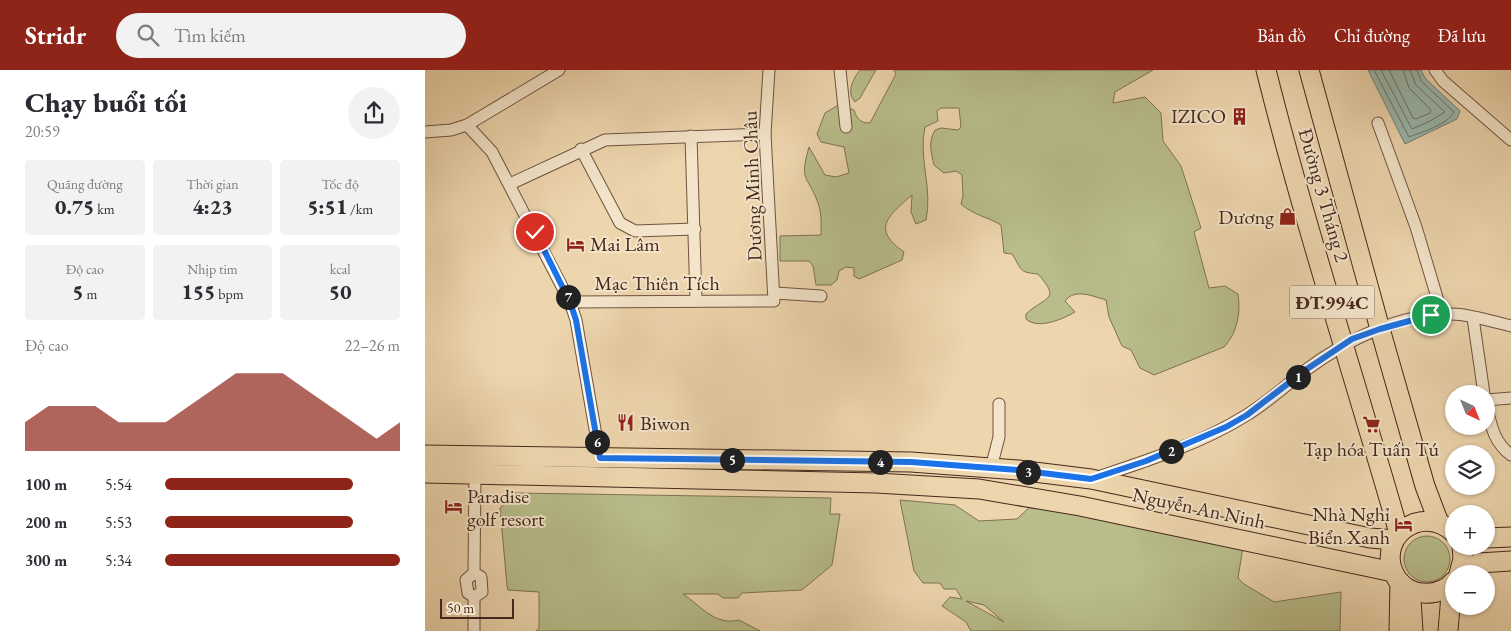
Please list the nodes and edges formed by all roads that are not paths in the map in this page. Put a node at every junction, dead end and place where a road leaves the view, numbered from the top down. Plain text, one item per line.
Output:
1 (559, 70) edge
2 (769, 70) edge
3 (840, 70) edge
4 (1266, 70) edge
5 (1275, 70) edge
6 (1297, 70) edge
7 (1309, 70) edge
8 (1435, 70) edge
9 (1378, 123) dead end
10 (467, 125) junction
11 (847, 127) dead end
12 (425, 132) edge
13 (765, 134) junction
14 (691, 136) junction
15 (1511, 140) edge
16 (581, 149) junction
17 (510, 184) junction
18 (695, 229) junction
19 (821, 296) dead end
20 (774, 297) junction
21 (570, 302) junction
22 (696, 302) junction
23 (1441, 314) junction
24 (1473, 318) junction
25 (1511, 326) edge
26 (1361, 336) junction
27 (1483, 385) edge
28 (1511, 398) edge
29 (1495, 399) edge
30 (999, 404) dead end
31 (1495, 435) edge
32 (425, 455) edge
33 (1511, 456) edge
34 (600, 458) junction
35 (875, 462) junction
36 (474, 465) junction
37 (991, 468) junction
38 (425, 472) edge
39 (1055, 476) junction
40 (1091, 479) junction
41 (876, 483) junction
42 (1053, 500) junction
43 (1080, 506) junction
44 (1439, 525) edge
45 (1400, 533) junction
46 (1511, 537) edge
47 (1495, 538) edge
48 (1511, 561) edge
49 (1476, 565) edge
50 (1401, 582) junction
51 (1445, 585) edge
52 (1445, 609) edge
53 (1450, 615) edge
54 (474, 631) edge
55 (1399, 631) edge
56 (1413, 631) edge
57 (1439, 631) edge
58 (1448, 631) edge

1 - 10 street
2 - 13 street, Dương Minh Châu
3 - 11 street
4 - 26 main road, Đường 3 Tháng 2 / ĐT.994C
5 - 26 main road, Đường 3 Tháng 2 / ĐT.994C
6 - 26 main road, Đường 3 Tháng 2 / ĐT.994C
7 - 26 main road, Đường 3 Tháng 2 / ĐT.994C
8 - 15 street
9 - 23 street
10 - 12 street
10 - 17 street
13 - 14 street
13 - 20 street, Dương Minh Châu
14 - 16 street
14 - 18 street
16 - 17 street
16 - 18 street
17 - 21 street
18 - 22 street
19 - 20 street, Mạc Thiên Tích
20 - 22 street, Mạc Thiên Tích
21 - 22 street, Mạc Thiên Tích
21 - 34 street
23 - 24 street
23 - 26 street
24 - 25 street
24 - 27 street
26 - 40 street
26 - 44 main road, Đường 3 Tháng 2 / ĐT.994C
26 - 45 main road, Đường 3 Tháng 2 / ĐT.994C
28 - 29 street
30 - 37 street
31 - 33 street
32 - 36 main road, Nguyễn An Ninh
34 - 35 main road, Nguyễn An Ninh
34 - 36 main road, Nguyễn An Ninh
35 - 37 main road, Nguyễn An Ninh
35 - 41 main road
36 - 38 main road, Nguyễn An Ninh
36 - 41 main road, Nguyễn An Ninh
36 - 54 street
37 - 39 main road, Nguyễn An Ninh
39 - 40 main road, Nguyễn An Ninh
39 - 42 main road
40 - 43 main road
40 - 45 main road, Nguyễn An Ninh
41 - 42 main road, Nguyễn An Ninh
42 - 43 main road, Nguyễn An Ninh
43 - 50 main road, Nguyễn An Ninh
44 - 45 main road, ĐT.994C
45 - 50 main road, ĐT.994C
46 - 47 main road
48 - 49 main road
50 - 51 main road, Nguyễn An Ninh
50 - 55 main road, ĐT.994C
50 - 56 main road, ĐT.994C
52 - 57 main road
53 - 58 main road

